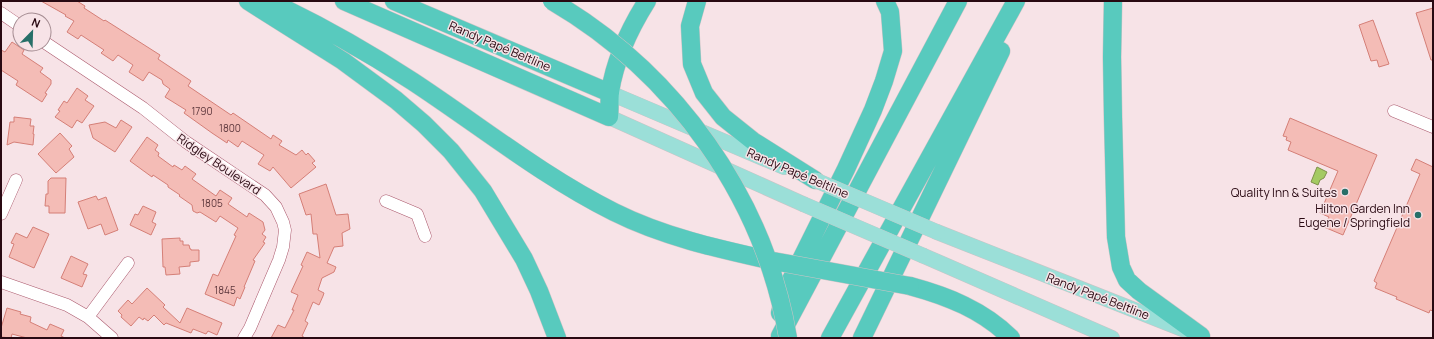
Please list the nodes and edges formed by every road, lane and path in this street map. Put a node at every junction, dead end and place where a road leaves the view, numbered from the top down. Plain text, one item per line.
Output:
1 (248, 1) edge
2 (269, 1) edge
3 (344, 1) edge
4 (394, 1) edge
5 (552, 1) edge
6 (647, 1) edge
7 (697, 1) edge
8 (885, 1) edge
9 (958, 1) edge
10 (1017, 1) edge
11 (1113, 1) edge
12 (1, 13) edge
13 (12, 21) edge
14 (52, 47) edge
15 (610, 93) junction
16 (1394, 111) dead end
17 (609, 117) junction
18 (1433, 127) edge
19 (16, 180) dead end
20 (815, 180) junction
21 (386, 201) dead end
22 (1, 214) edge
23 (425, 236) dead end
24 (128, 263) dead end
25 (1, 282) edge
26 (88, 317) junction
27 (1203, 337) edge
28 (112, 338) edge
29 (244, 338) edge
30 (557, 338) edge
31 (773, 338) edge
32 (779, 338) edge
33 (788, 338) edge
34 (830, 338) edge
35 (862, 338) edge
36 (1011, 338) edge
37 (1112, 338) edge

1 - 30 highway
2 - 36 highway, bridge
3 - 17 highway, Randy Papé Beltline
4 - 15 highway, Randy Papé Beltline
5 - 33 highway, bridge
6 - 15 highway
7 - 20 highway
8 - 31 highway
9 - 32 highway
10 - 34 highway
10 - 35 highway
11 - 27 highway
12 - 13 street
14 - 29 street, Ridgley Boulevard
15 - 17 highway
15 - 20 main road, Randy Papé Beltline
16 - 18 street
17 - 37 main road, Randy Papé Beltline, bridge
19 - 22 street
20 - 27 main road, Randy Papé Beltline, bridge
21 - 23 street
24 - 26 street
25 - 26 street
26 - 28 street

